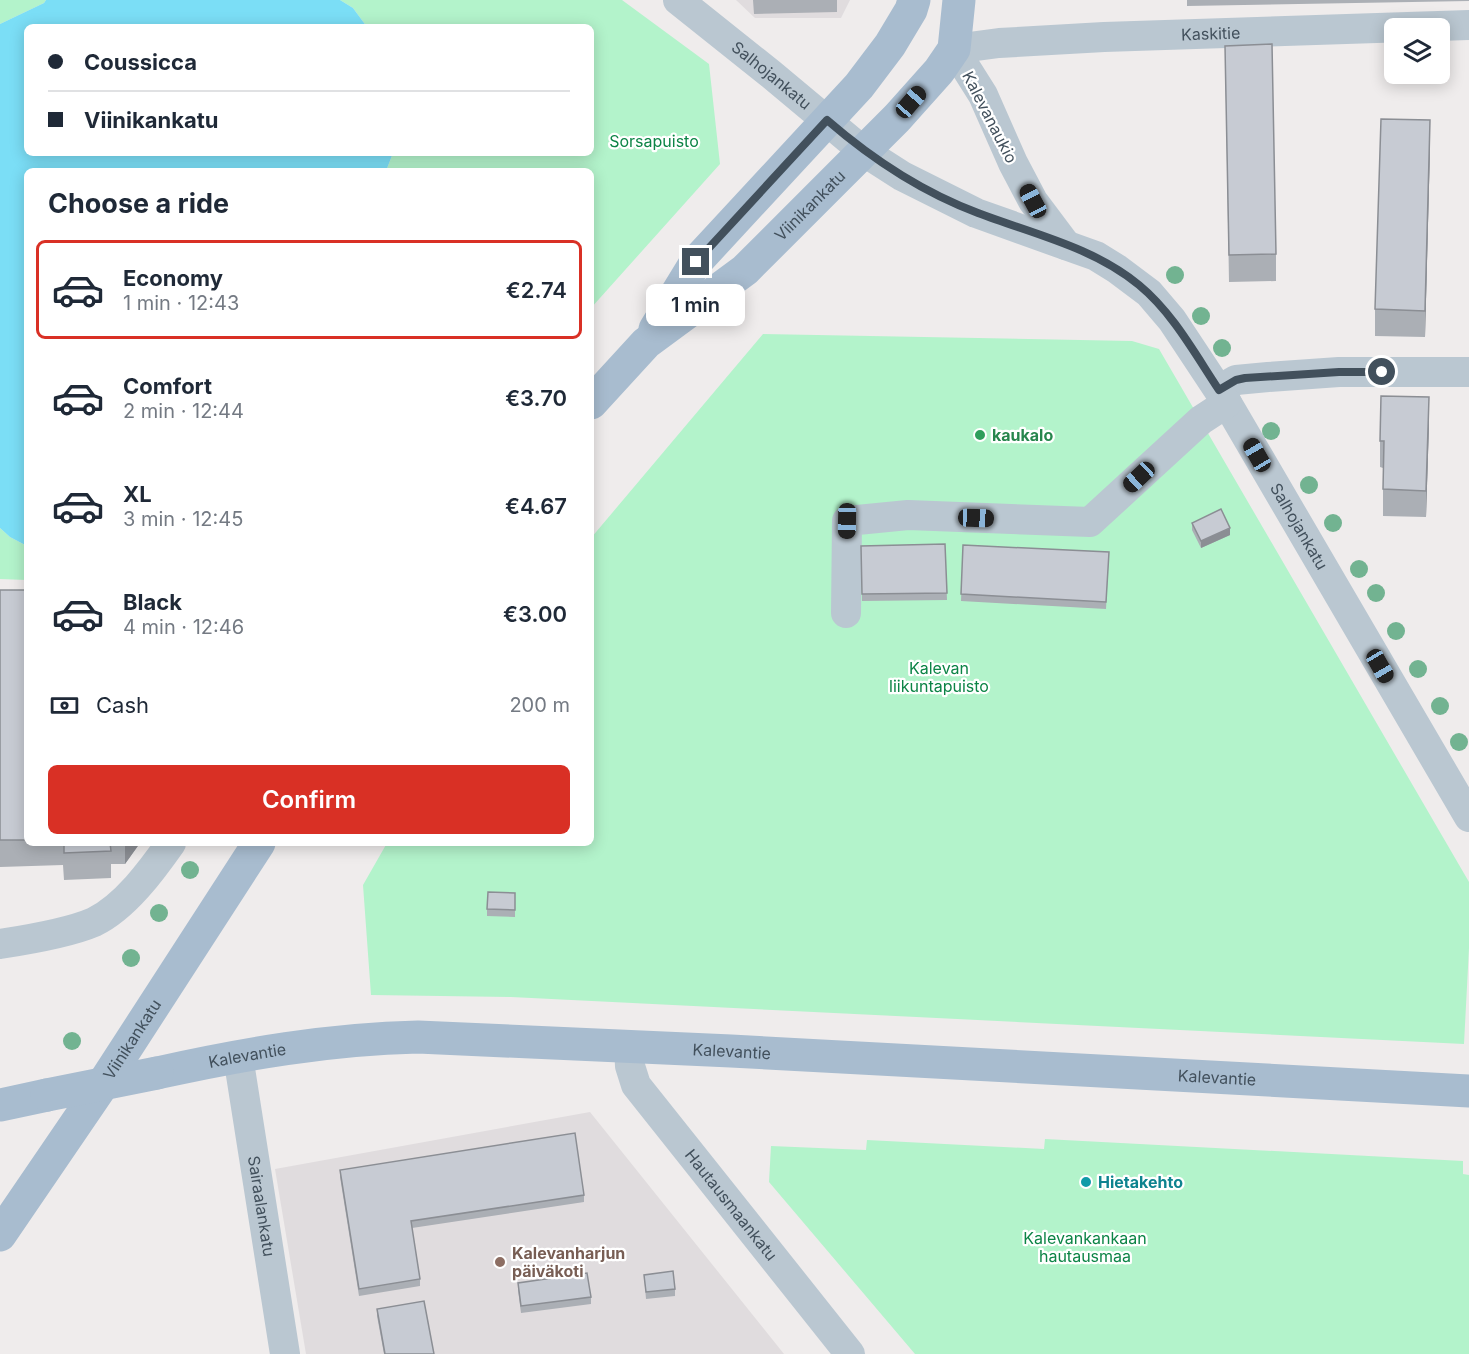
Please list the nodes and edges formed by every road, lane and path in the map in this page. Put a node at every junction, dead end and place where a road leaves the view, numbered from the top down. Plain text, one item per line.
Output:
1 (914, 0) edge
2 (959, 0) edge
3 (689, 3) edge
4 (1469, 25) edge
5 (954, 49) junction
6 (827, 120) junction
7 (863, 151) junction
8 (1066, 245) junction
9 (646, 343) junction
10 (1469, 372) edge
11 (1223, 396) junction
12 (594, 400) edge
13 (846, 613) dead end
14 (1459, 785) edge
15 (1469, 817) edge
16 (169, 846) edge
17 (257, 846) edge
18 (0, 944) edge
19 (629, 1047) junction
20 (238, 1056) junction
21 (1469, 1091) edge
22 (0, 1105) edge
23 (0, 1235) edge
24 (285, 1354) edge
25 (850, 1354) edge

1 - 6 main road, Viinikankatu
2 - 5 main road
3 - 6 street, Salhojankatu
4 - 5 street, Kaskitie
5 - 7 main road, Viinikankatu
5 - 8 street, Kalevanaukio
6 - 7 street, Salhojankatu
6 - 9 main road, Viinikankatu
7 - 8 street, Salhojankatu
7 - 9 main road, Viinikankatu
8 - 11 street, Salhojankatu
9 - 12 main road, Viinikankatu
10 - 11 street
11 - 13 street
11 - 14 street, Salhojankatu
14 - 15 street, Salhojankatu
16 - 18 street
17 - 23 main road, Viinikankatu
19 - 20 main road, Kalevantie
19 - 21 main road, Kalevantie
19 - 25 street, Hautausmaankatu
20 - 22 main road, Kalevantie, bridge
20 - 24 street, Sairaalankatu

